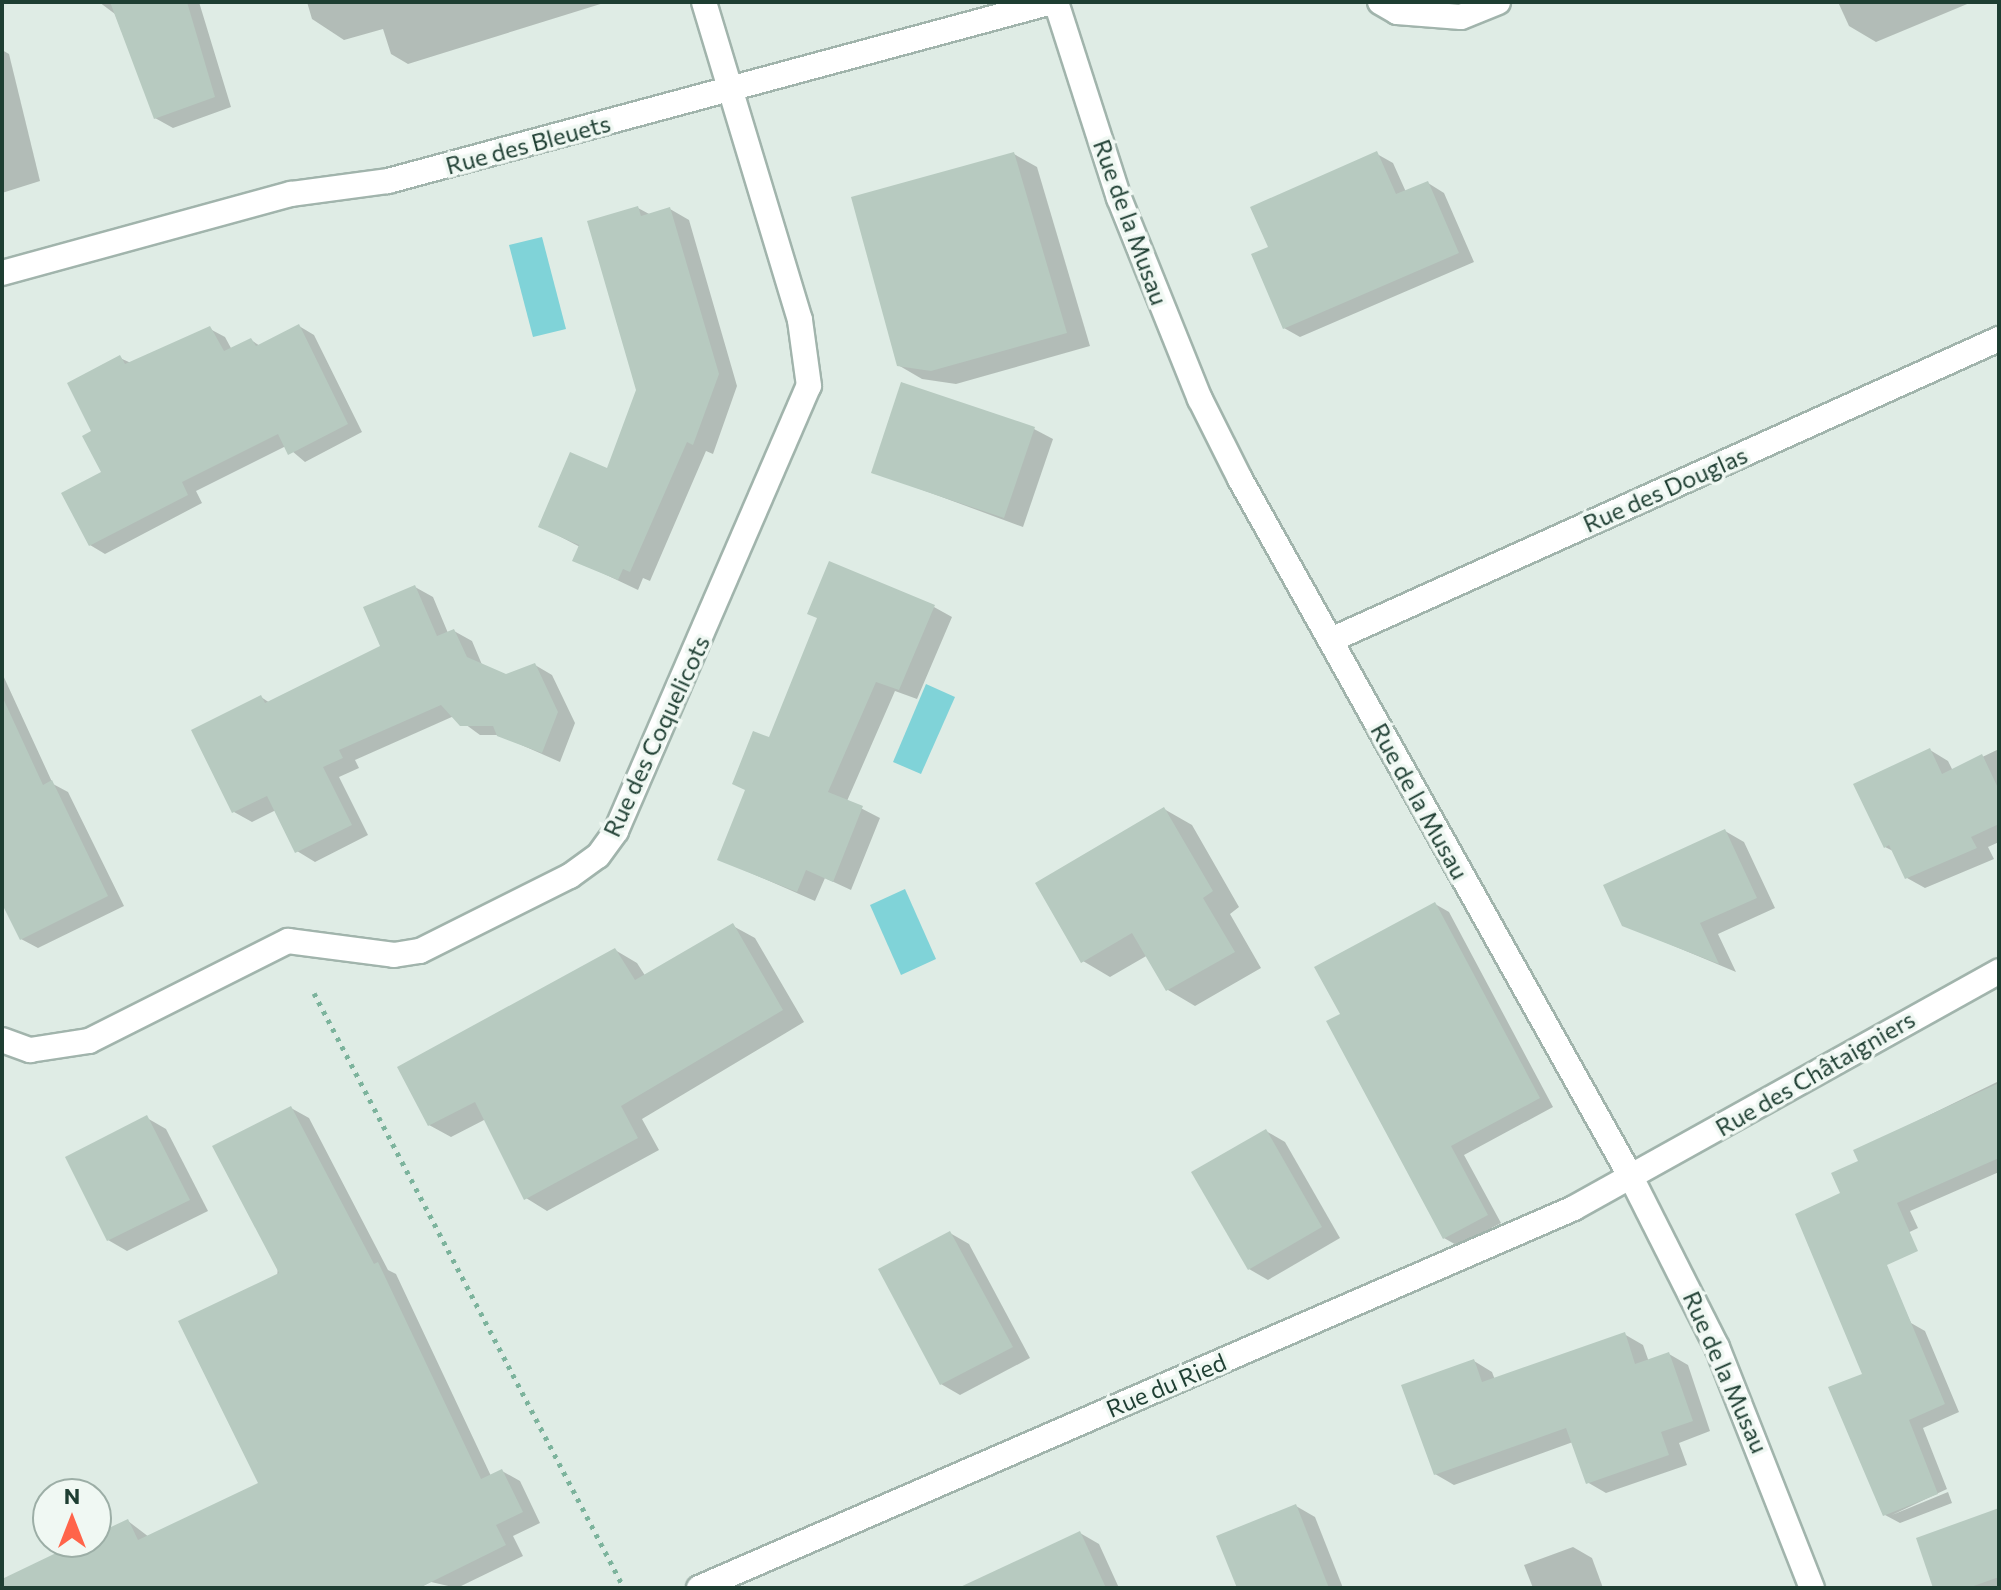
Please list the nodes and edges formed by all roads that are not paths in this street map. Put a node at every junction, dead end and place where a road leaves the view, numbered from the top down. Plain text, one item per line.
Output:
1 (704, 2) edge
2 (1054, 2) edge
3 (1380, 2) edge
4 (1498, 2) edge
5 (730, 92) junction
6 (2, 273) edge
7 (1999, 339) edge
8 (1331, 640) junction
9 (1999, 971) edge
10 (2, 1040) edge
11 (1632, 1179) junction
12 (699, 1588) edge
13 (1812, 1588) edge

1 - 5 street, Rue des Coquelicots
2 - 5 street, Rue des Bleuets
2 - 8 street, Rue de la Musau
3 - 4 street
5 - 6 street, Rue des Bleuets
5 - 10 street, Rue des Coquelicots
7 - 8 street, Rue des Douglas
8 - 11 street, Rue de la Musau
9 - 11 street, Rue des Châtaigniers
11 - 12 street, Rue du Ried
11 - 13 street, Rue de la Musau

